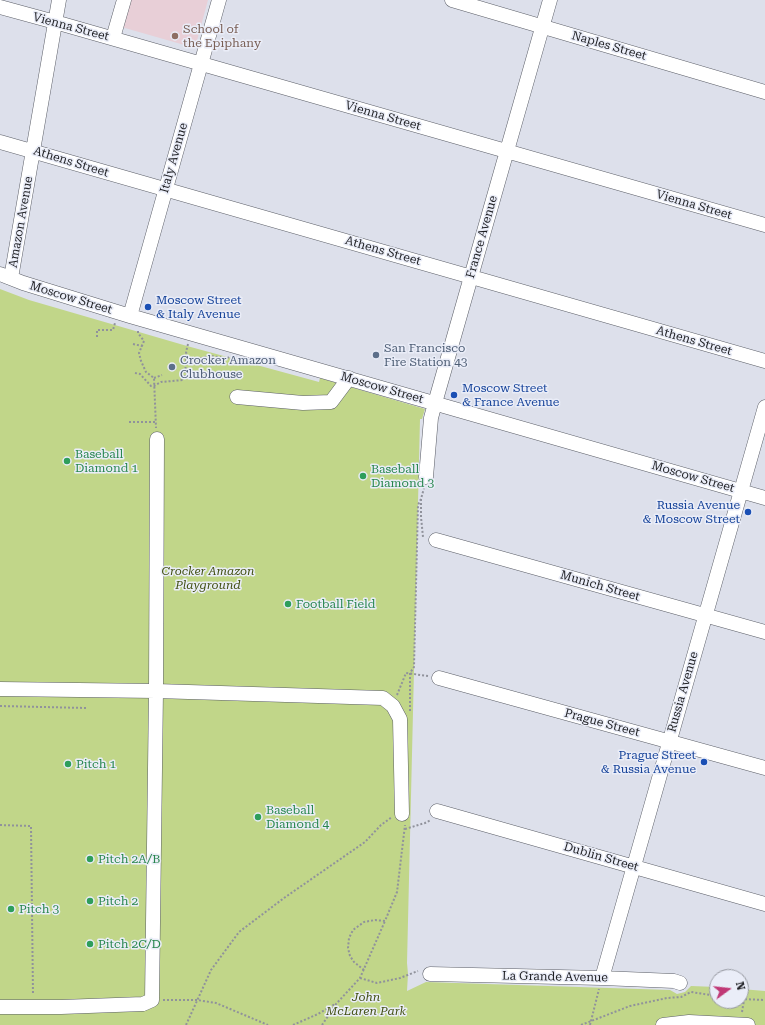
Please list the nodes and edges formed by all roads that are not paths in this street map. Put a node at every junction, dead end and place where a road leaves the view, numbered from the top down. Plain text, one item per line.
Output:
1 (59, 0) edge
2 (124, 0) edge
3 (219, 0) edge
4 (452, 0) edge
5 (550, 0) edge
6 (0, 7) edge
7 (55, 22) junction
8 (543, 26) junction
9 (113, 38) junction
10 (201, 63) junction
11 (765, 92) edge
12 (0, 142) edge
13 (33, 150) junction
14 (506, 152) junction
15 (165, 190) junction
16 (765, 225) edge
17 (5, 276) edge
18 (471, 276) junction
19 (130, 316) junction
20 (765, 361) edge
21 (349, 378) junction
22 (237, 397) dead end
23 (435, 403) junction
24 (765, 407) edge
25 (157, 439) road end
26 (426, 477) road end
27 (741, 491) junction
28 (765, 498) edge
29 (436, 540) road end
30 (706, 615) junction
31 (765, 632) edge
32 (439, 678) dead end
33 (0, 689) edge
34 (156, 691) junction
35 (669, 741) junction
36 (765, 768) edge
37 (437, 811) dead end
38 (402, 814) road end
39 (633, 866) junction
40 (765, 904) edge
41 (430, 974) road end
42 (602, 978) junction
43 (680, 983) dead end
44 (0, 1007) edge
45 (663, 1025) edge
46 (748, 1025) edge

1 - 7 street, Amazon Avenue
2 - 9 street
3 - 10 street, Italy Avenue
4 - 8 street, Naples Street
5 - 8 street, France Avenue
6 - 7 street, Vienna Street
7 - 9 street, Vienna Street
7 - 13 street, Amazon Avenue
8 - 11 street, Naples Street
8 - 14 street, France Avenue
9 - 10 street, Vienna Street
10 - 14 street, Vienna Street
10 - 15 street, Italy Avenue
12 - 13 street, Athens Street
13 - 15 street, Athens Street
13 - 17 street, Amazon Avenue
14 - 16 street, Vienna Street
14 - 18 street, France Avenue
15 - 18 street, Athens Street
15 - 19 street, Italy Avenue
17 - 19 street, Moscow Street
18 - 20 street, Athens Street
18 - 23 street, France Avenue
19 - 21 street, Moscow Street
21 - 22 street
21 - 23 street, Moscow Street
23 - 26 street, France Avenue
23 - 27 street, Moscow Street
24 - 27 street, Russia Avenue
25 - 34 street
27 - 28 street, Moscow Street
27 - 30 street, Russia Avenue
29 - 30 street, Munich Street
30 - 31 street, Munich Street
30 - 35 street, Russia Avenue
32 - 35 street, Prague Street
33 - 34 street
34 - 38 street
34 - 44 street
35 - 36 street, Prague Street
35 - 39 street, Russia Avenue
37 - 39 street, Dublin Street
39 - 40 street, Dublin Street
39 - 42 street, Russia Avenue
41 - 42 street, La Grande Avenue
42 - 43 street, La Grande Avenue
45 - 46 street

